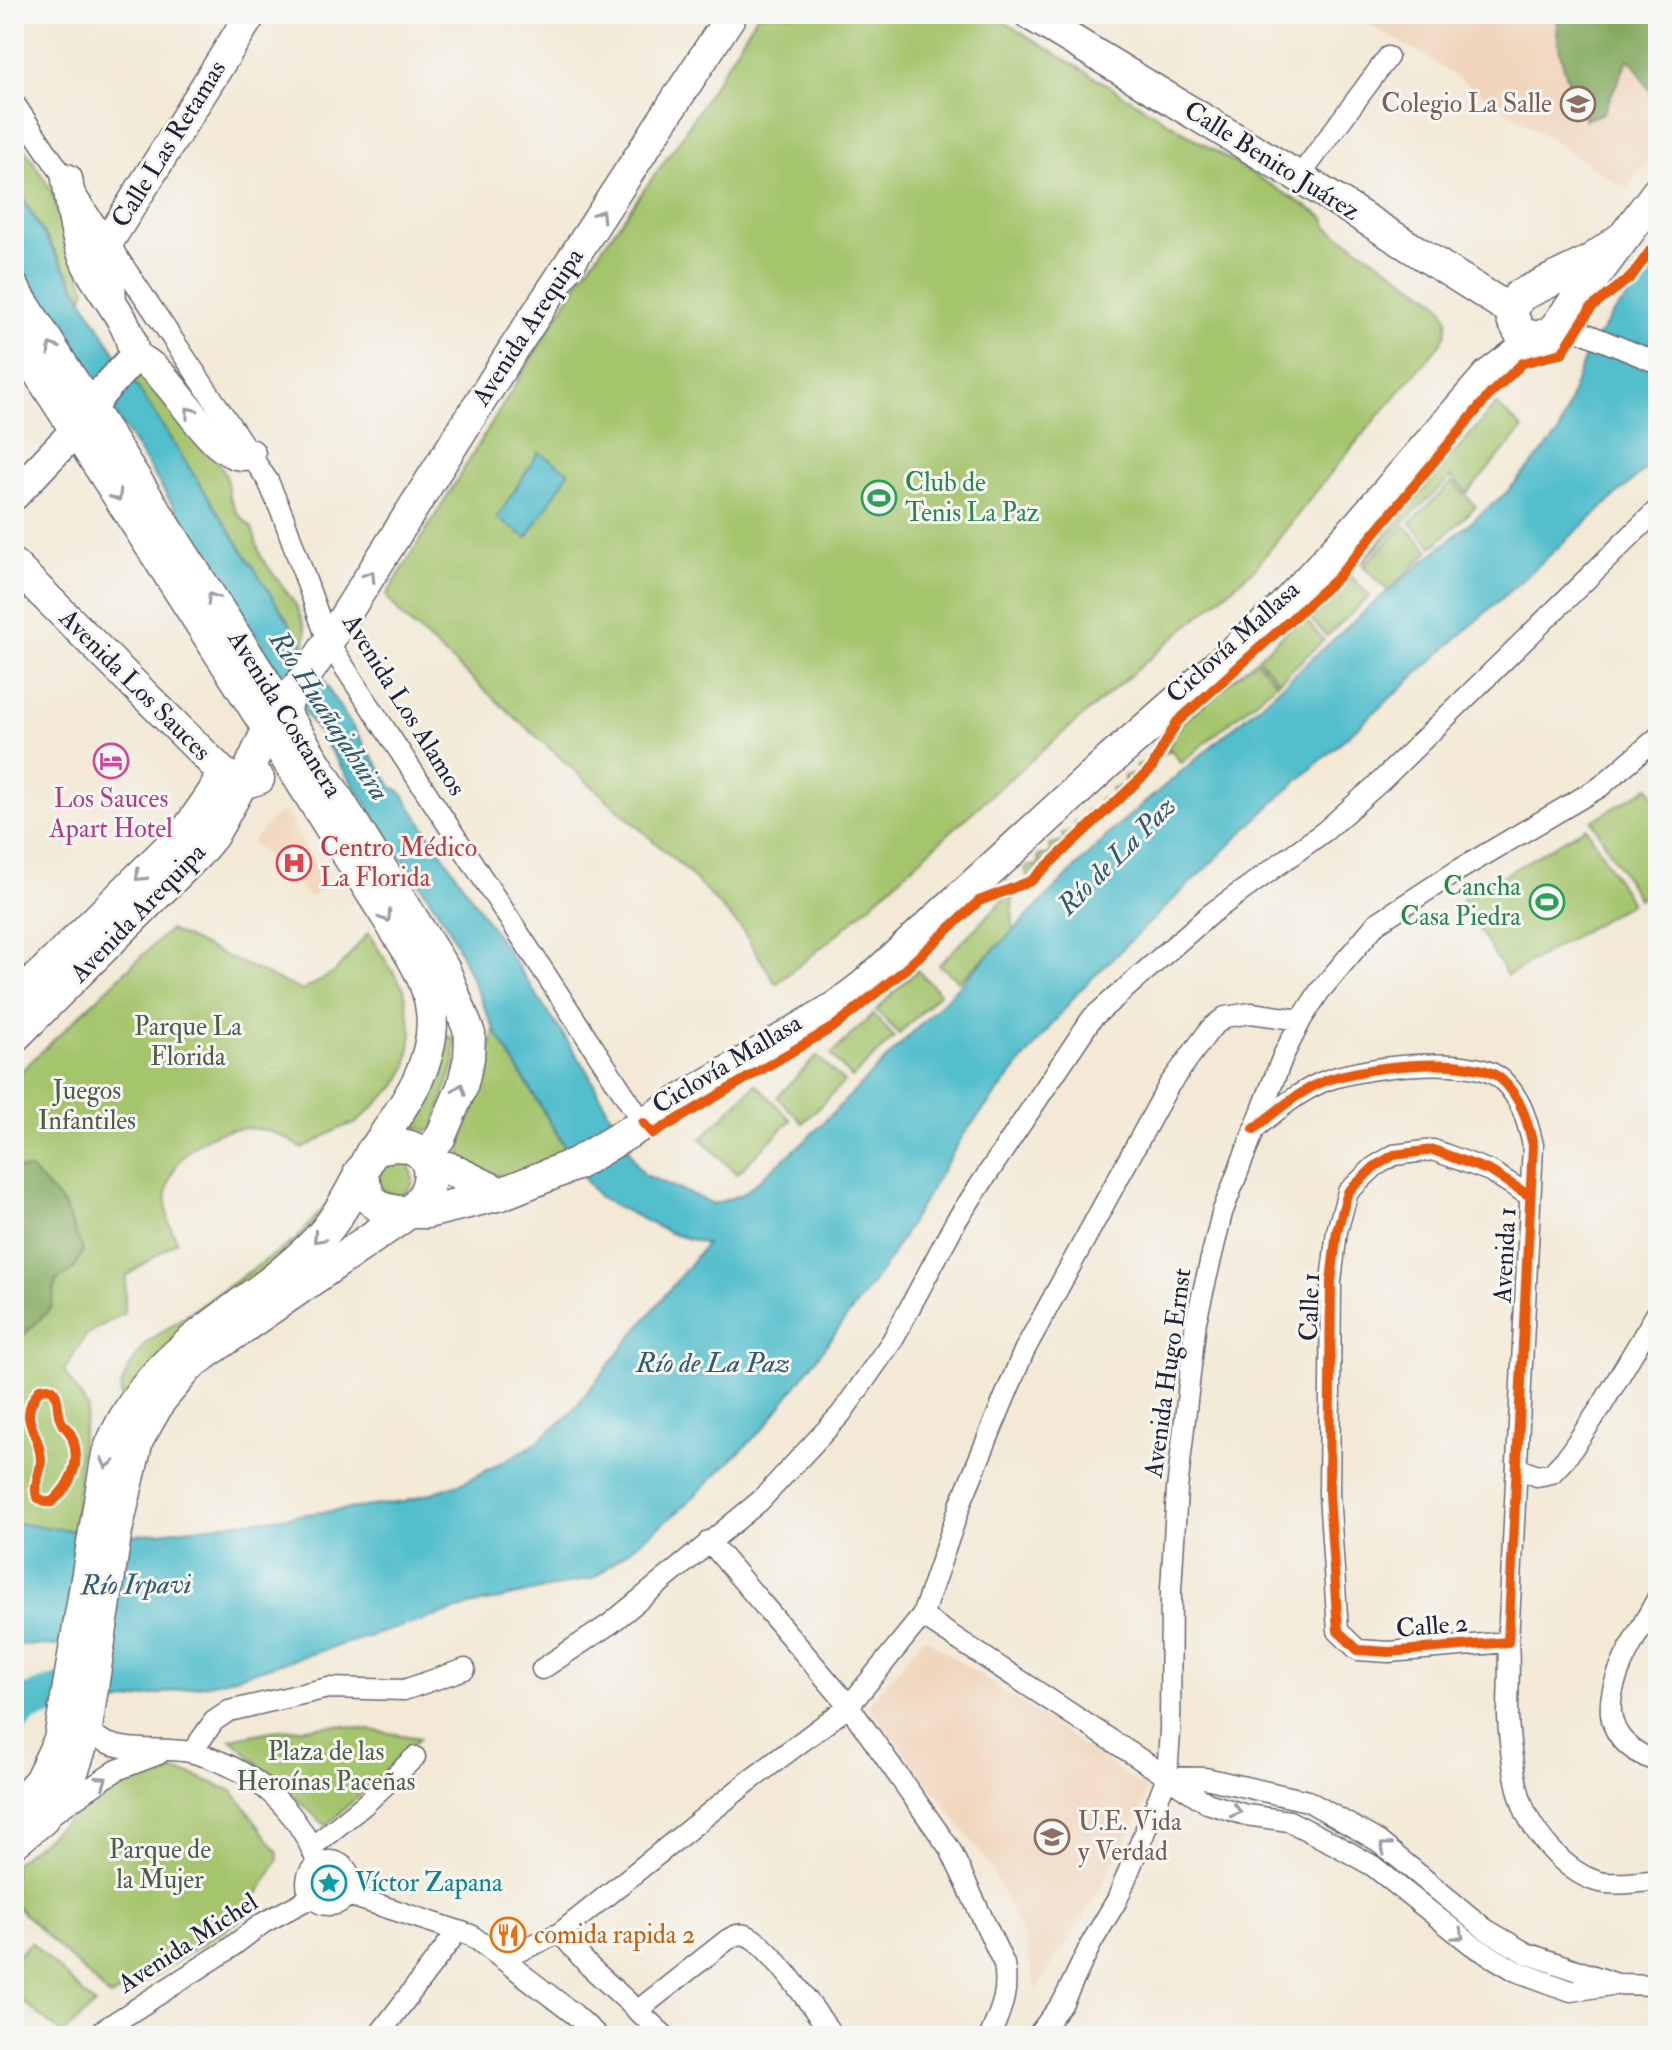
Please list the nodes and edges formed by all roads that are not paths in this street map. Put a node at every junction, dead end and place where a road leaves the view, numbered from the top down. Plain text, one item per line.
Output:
1 (251, 14) edge
2 (732, 14) edge
3 (1029, 14) edge
4 (1388, 57) dead end
5 (14, 103) edge
6 (1299, 177) junction
7 (67, 179) junction
8 (1658, 192) edge
9 (1625, 236) junction
10 (108, 242) junction
11 (14, 288) edge
12 (111, 302) junction
13 (1539, 319) junction
14 (14, 336) edge
15 (129, 361) junction
16 (1658, 363) edge
17 (89, 410) junction
18 (250, 454) junction
19 (14, 495) edge
20 (1658, 509) edge
21 (14, 565) edge
22 (321, 652) junction
23 (282, 712) junction
24 (1658, 737) edge
25 (232, 778) junction
26 (300, 780) junction
27 (14, 1001) edge
28 (1301, 1020) junction
29 (14, 1038) edge
30 (632, 1129) junction
31 (1254, 1129) junction
32 (426, 1161) junction
33 (366, 1162) junction
34 (501, 1194) junction
35 (1530, 1196) junction
36 (407, 1213) junction
37 (1658, 1311) edge
38 (1518, 1468) junction
39 (105, 1534) junction
40 (709, 1541) junction
41 (1658, 1597) edge
42 (922, 1616) junction
43 (1338, 1631) joint
44 (1508, 1642) junction
45 (465, 1669) dead end
46 (542, 1669) dead end
47 (849, 1706) junction
48 (77, 1732) junction
49 (167, 1751) junction
50 (192, 1752) junction
51 (415, 1757) dead end
52 (1658, 1762) edge
53 (1167, 1777) junction
54 (28, 1815) edge
55 (14, 1842) edge
56 (315, 1856) junction
57 (1658, 1880) edge
58 (348, 1895) junction
59 (312, 1897) junction
60 (457, 1932) junction
61 (560, 1933) junction
62 (512, 1957) junction
63 (1658, 1985) edge
64 (637, 2011) junction
65 (94, 2036) edge
66 (378, 2036) edge
67 (598, 2036) edge
68 (665, 2036) edge
69 (833, 2036) edge
70 (990, 2036) edge
71 (1037, 2036) edge

1 - 10 main road, Calle Las Retamas
22 -> 2 main road, Avenida Arequipa
3 - 6 main road, Calle Benito Juárez
4 - 6 street
5 - 7 street, Avenida Los Alamos
6 - 13 main road, Calle Benito Juárez
7 - 10 street, Avenida Los Alamos
7 - 12 main road
8 - 9 main road
9 - 13 main road
9 - 13 main road
10 - 12 main road, Calle Las Retamas
10 - 18 street, Avenida Los Alamos
17 -> 11 main road, Avenida Costanera
12 - 15 main road, Calle Las Retamas
13 - 16 street
13 - 30 main road
14 - 17 main road, Avenida Costanera
15 - 17 main road
18 -> 15 main road
17 - 19 main road
17 - 23 main road, Avenida Costanera
18 - 22 street, Avenida Los Alamos
20 - 40 street
21 - 25 main road, Avenida Los Sauces
22 - 23 main road, Avenida Arequipa
22 - 30 street, Avenida Los Alamos
23 - 25 main road, Avenida Arequipa
23 - 26 main road, Avenida Costanera
32 -> 23 main road, Avenida Costanera
24 - 28 street, Avenida Hugo Ernst
25 - 26 main road
25 -> 27 main road, Avenida Arequipa
25 - 29 main road, Avenida Arequipa
26 -> 33 main road, Avenida Costanera
28 - 31 street, Avenida Hugo Ernst
28 - 42 street
30 - 34 main road
31 - 35 street, Avenida 1
31 - 53 street, Avenida Hugo Ernst
32 - 33 main road
32 - 34 main road
32 - 36 main road
33 - 36 main road
33 -> 39 main road
34 - 36 main road
35 - 38 street, Avenida 1
35 - 43 street, Calle 1
36 - 39 main road
37 - 38 street
38 - 44 street
39 - 48 main road
40 - 46 street
40 - 47 street
41 - 52 street
42 - 47 street
42 - 53 street
43 - 44 street, Calle 2
44 - 57 street
45 - 50 street
47 - 61 street
47 - 70 street
48 - 49 street
48 - 54 main road
49 - 50 street
54 -> 49 street
50 - 56 street
51 - 56 street
53 - 63 street
53 - 71 street, Avenida Hugo Ernst
54 - 55 main road
56 - 58 street
56 - 59 street
58 - 59 street
58 - 60 street
59 - 65 street, Avenida Michel
60 - 62 street
60 - 66 street
61 - 62 street
61 - 64 street
62 - 67 street
64 - 68 street
64 - 69 street

